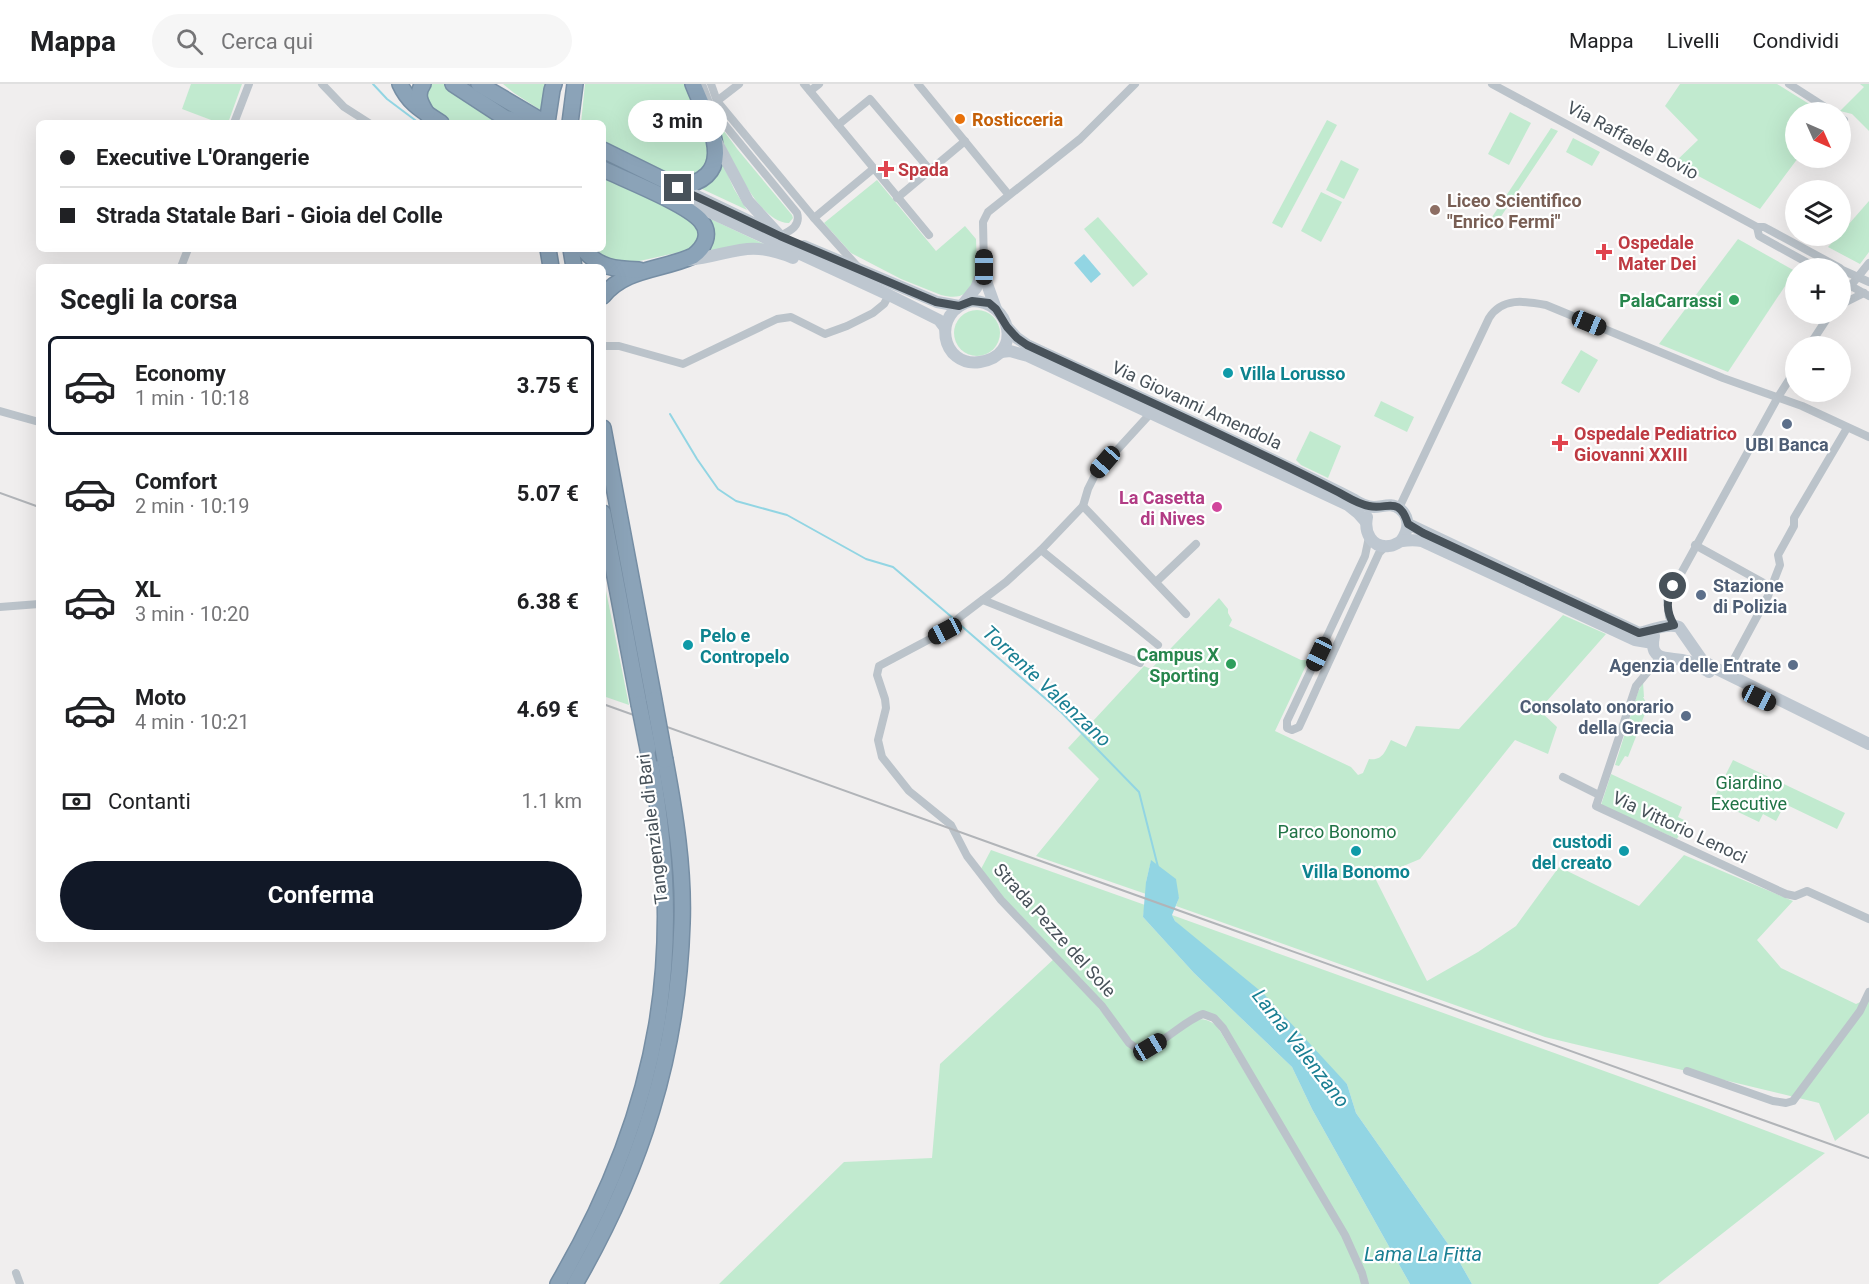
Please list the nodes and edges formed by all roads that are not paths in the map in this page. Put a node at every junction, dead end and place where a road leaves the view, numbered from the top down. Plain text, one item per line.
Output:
1 (249, 84) edge
2 (322, 84) edge
3 (400, 84) edge
4 (423, 84) edge
5 (453, 84) edge
6 (463, 84) edge
7 (479, 84) edge
8 (498, 84) edge
9 (554, 84) edge
10 (560, 84) edge
11 (575, 84) edge
12 (580, 84) edge
13 (693, 84) edge
14 (702, 84) edge
15 (711, 84) edge
16 (739, 84) edge
17 (819, 84) edge
18 (918, 84) edge
19 (1135, 84) edge
20 (1492, 84) edge
21 (1789, 84) edge
22 (807, 88) edge
23 (717, 101) junction
24 (1817, 102) edge
25 (572, 104) junction
26 (427, 114) junction
27 (235, 120) edge
28 (364, 120) edge
29 (436, 120) edge
30 (532, 120) edge
31 (544, 120) edge
32 (544, 120) edge
33 (545, 120) edge
34 (546, 120) edge
35 (546, 120) edge
36 (548, 120) edge
37 (838, 125) junction
38 (715, 140) junction
39 (965, 141) junction
40 (606, 152) edge
41 (606, 163) edge
42 (873, 169) junction
43 (606, 170) edge
44 (930, 171) junction
45 (678, 188) junction
46 (1008, 194) junction
47 (897, 198) junction
48 (814, 218) junction
49 (1757, 227) junction
50 (780, 236) junction
51 (929, 236) dead end
52 (586, 252) edge
53 (1799, 258) edge
54 (1820, 258) edge
55 (682, 261) junction
56 (1869, 263) edge
57 (602, 264) edge
58 (606, 266) edge
59 (984, 267) junction
60 (646, 270) junction
61 (862, 271) junction
62 (1851, 274) edge
63 (847, 275) junction
64 (1858, 277) junction
65 (1869, 282) edge
66 (1851, 286) joint
67 (606, 293) edge
68 (889, 294) junction
69 (1866, 295) edge
70 (1851, 301) edge
71 (962, 304) junction
72 (996, 309) junction
73 (1007, 327) junction
74 (945, 328) junction
75 (606, 346) edge
76 (1001, 352) junction
77 (1785, 386) edge
78 (1778, 397) junction
79 (0, 411) edge
80 (1150, 414) junction
81 (36, 421) edge
82 (1847, 428) junction
83 (1869, 437) edge
84 (606, 447) edge
85 (1083, 507) junction
86 (1377, 507) junction
87 (1399, 508) junction
88 (1366, 522) junction
89 (1408, 524) junction
90 (606, 526) edge
91 (1369, 537) junction
92 (1401, 541) junction
93 (1196, 544) dead end
94 (1695, 545) junction
95 (1386, 546) junction
96 (1041, 550) junction
97 (1156, 582) junction
98 (1771, 587) junction
99 (983, 600) junction
100 (36, 604) edge
101 (0, 607) edge
102 (1186, 614) dead end
103 (1674, 625) junction
104 (1659, 629) junction
105 (1687, 636) junction
106 (1653, 643) junction
107 (1158, 645) dead end
108 (1660, 657) junction
109 (1676, 659) junction
110 (1140, 663) dead end
111 (1726, 674) junction
112 (647, 702) junction
113 (1869, 744) edge
114 (1869, 751) edge
115 (1563, 777) dead end
116 (1599, 795) junction
117 (1869, 919) edge
118 (1869, 992) edge
119 (1687, 1071) dead end
120 (16, 1273) dead end
121 (20, 1284) edge
122 (558, 1284) edge
123 (575, 1284) edge
124 (1365, 1284) edge

1 - 27 street
2 - 28 street
3 - 26 highway
4 - 26 highway
5 - 30 highway
6 - 31 highway
7 - 32 highway
8 - 33 highway
9 - 34 highway
10 - 35 highway
11 - 25 highway
12 - 25 highway
13 - 38 highway
14 - 50 street
15 - 23 street
16 - 23 street
17 - 22 street
18 - 39 street
19 - 46 street
20 - 49 street, Via Raffaele Bovio
21 - 24 street
22 - 37 street
23 - 48 street
25 - 36 highway
26 - 29 highway
37 - 42 street
37 - 44 street
38 - 45 highway
38 - 50 main road
39 - 44 street
39 - 46 street
40 - 45 highway
41 - 63 main road
42 - 47 street
42 - 48 street
43 - 55 highway
44 - 47 street
45 - 50 main road
46 - 59 street
47 - 51 street
48 - 61 street
49 - 53 street, Via Raffaele Bovio
49 - 54 street, Via Raffaele Bovio
50 - 61 main road
52 - 57 highway
55 - 60 highway
55 - 63 main road
56 - 64 street
58 - 60 highway
59 - 71 main road
59 - 72 main road, Via Giovanni Amendola
60 - 67 highway
61 - 71 main road
62 - 64 street, Via Raffaele Bovio
63 - 68 main road
64 - 65 street, Via Raffaele Bovio
64 - 66 street
66 - 69 street
68 - 74 main road
68 - 75 street
69 - 70 street
71 - 72 main road
71 - 74 main road
72 - 73 main road, Via Giovanni Amendola
73 - 76 main road
73 - 86 main road, Via Giovanni Amendola
74 - 76 main road, Via Giovanni Amendola
76 - 80 main road, Via Giovanni Amendola
77 - 78 street
78 - 82 street
78 - 87 street
78 - 94 street
79 - 81 street
80 - 85 street, Strada Pezze del Sole
80 - 88 main road, Via Giovanni Amendola
82 - 83 street
82 - 98 street
84 - 112 highway, Tangenziale di Bari
85 - 96 street, Strada Pezze del Sole
85 - 97 street
86 - 87 main road, Via Giovanni Amendola
86 - 88 main road
87 - 89 main road
88 - 91 main road
89 - 92 main road
89 - 104 main road
90 - 112 highway, Tangenziale di Bari
91 - 95 main road
91 - 95 street
92 - 95 main road
92 - 106 main road
93 - 97 street
94 - 98 street
94 - 103 street
96 - 99 street, Strada Pezze del Sole
96 - 107 street
97 - 102 street
98 - 111 street
99 - 110 street
99 - 124 street, Strada Pezze del Sole
100 - 101 street
103 - 104 main road
103 - 105 main road
104 - 106 main road
105 - 109 main road
105 - 111 main road
106 - 108 main road
108 - 109 main road
108 - 116 street, Via Vittorio Lenoci
109 - 114 main road
111 - 113 main road
112 - 122 highway, Tangenziale di Bari, bridge
112 - 123 highway, Tangenziale di Bari, bridge
115 - 116 street
116 - 117 street, Via Vittorio Lenoci
118 - 119 street
120 - 121 street

